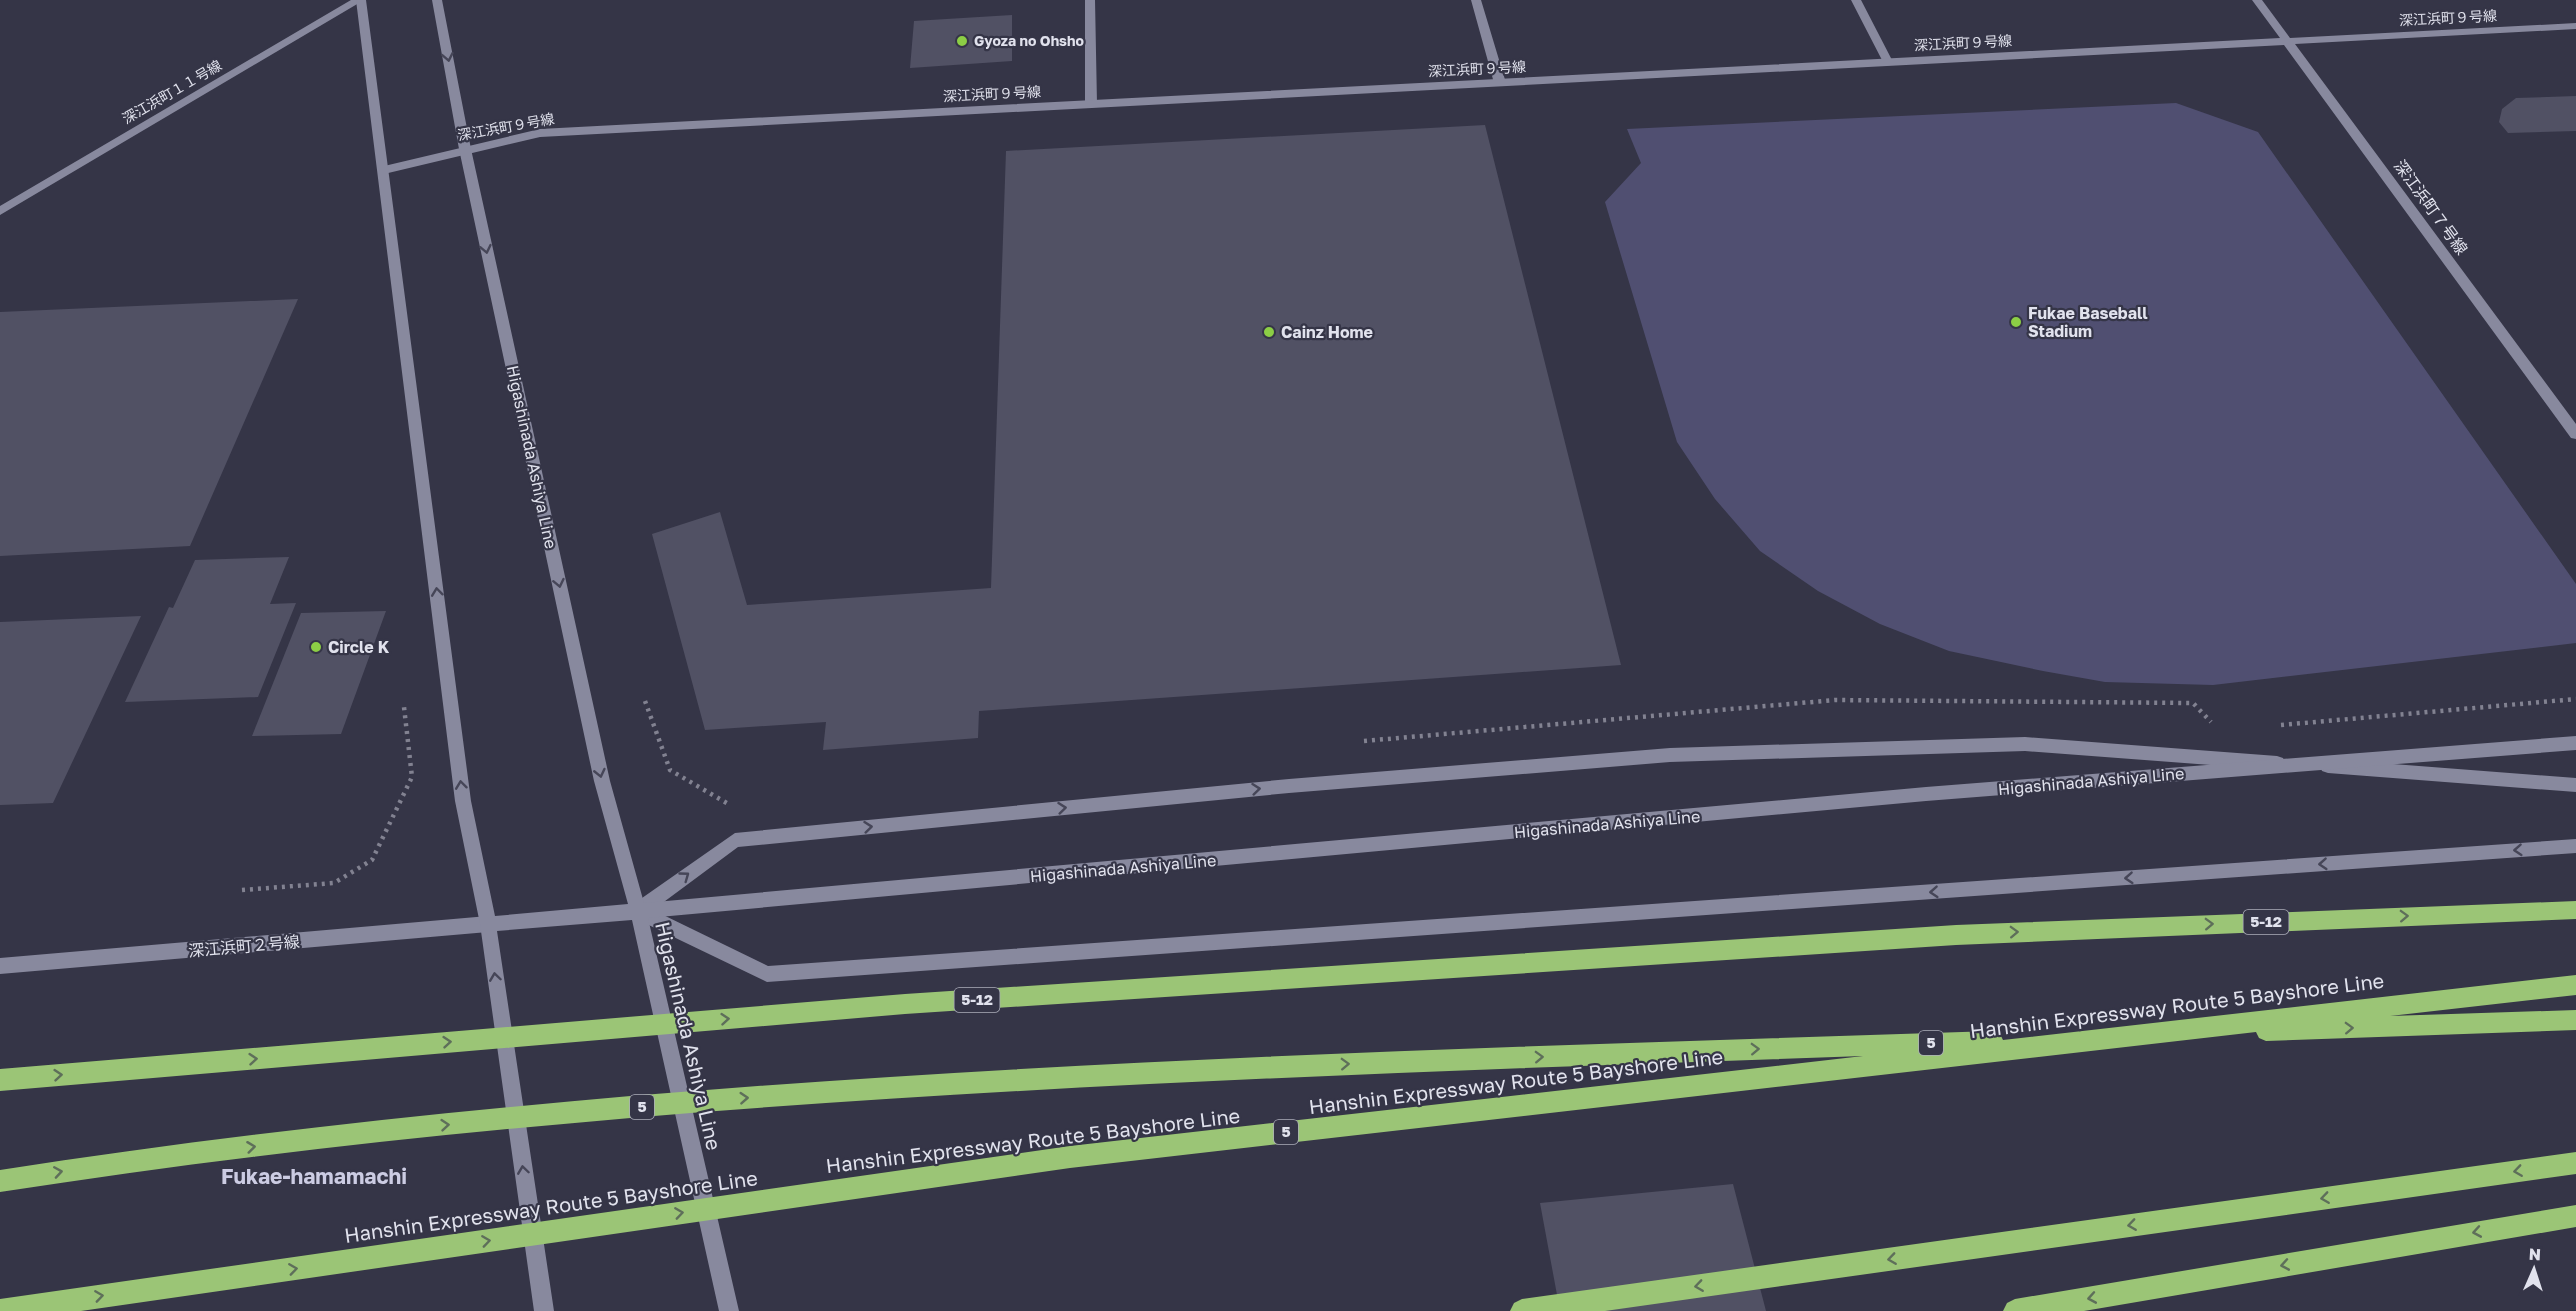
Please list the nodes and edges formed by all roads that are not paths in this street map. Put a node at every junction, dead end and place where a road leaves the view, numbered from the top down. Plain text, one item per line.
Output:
1 (360, 0) edge
2 (437, 0) edge
3 (1090, 0) edge
4 (1476, 0) edge
5 (1856, 0) edge
6 (2258, 0) edge
7 (2576, 26) edge
8 (2289, 41) junction
9 (1888, 62) junction
10 (1500, 83) junction
11 (1091, 104) junction
12 (465, 149) junction
13 (384, 170) junction
14 (0, 210) edge
15 (2576, 434) edge
16 (2576, 743) edge
17 (2576, 785) edge
18 (2576, 846) edge
19 (2576, 910) edge
20 (638, 911) junction
21 (488, 924) junction
22 (0, 966) edge
23 (2576, 985) edge
24 (2576, 1020) edge
25 (0, 1080) edge
26 (2576, 1163) edge
27 (0, 1181) edge
28 (2576, 1215) edge
29 (0, 1311) edge
30 (544, 1311) edge
31 (729, 1311) edge
32 (1522, 1311) edge
33 (2015, 1311) edge

1 - 13 street
1 - 14 street, 深江浜町１１号線
2 -> 12 street, Higashinada Ashiya Line
3 - 11 street
4 - 10 street
5 - 9 street
6 - 8 street, 深江浜町７号線
7 - 8 street, 深江浜町９号線
8 - 9 street, 深江浜町９号線
8 - 15 street, 深江浜町７号線
9 - 10 street, 深江浜町９号線
10 - 11 street, 深江浜町９号線
11 - 12 street, 深江浜町９号線
12 - 13 street, 深江浜町９号線
12 -> 20 street, Higashinada Ashiya Line
21 -> 13 street
16 - 20 street, Higashinada Ashiya Line
20 -> 17 street
18 -> 20 street
25 -> 19 highway, 5-12
20 - 21 street, Higashinada Ashiya Line
20 - 31 street, Higashinada Ashiya Line
21 - 22 street, 深江浜町２号線
30 -> 21 street
29 -> 23 highway, Hanshin Expressway Route 5 Bayshore Line / 5
27 -> 24 highway, 5
26 -> 32 highway
28 -> 33 highway

